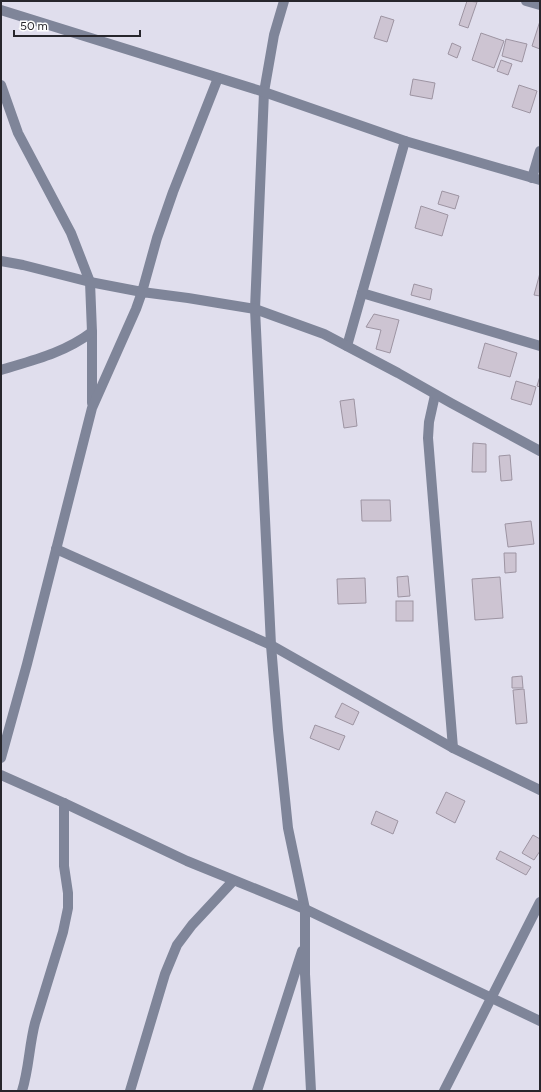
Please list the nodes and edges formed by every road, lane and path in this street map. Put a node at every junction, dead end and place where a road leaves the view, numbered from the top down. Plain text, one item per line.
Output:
1 (284, 1) edge
2 (526, 1) edge
3 (540, 5) edge
4 (1, 10) edge
5 (218, 78) junction
6 (1, 85) edge
7 (264, 92) junction
8 (405, 141) junction
9 (540, 151) edge
10 (536, 179) edge
11 (1, 261) edge
12 (90, 282) junction
13 (142, 292) junction
14 (362, 293) junction
15 (255, 309) junction
16 (92, 332) junction
17 (347, 346) junction
18 (540, 346) edge
19 (1, 370) edge
20 (435, 395) junction
21 (92, 408) junction
22 (540, 450) edge
23 (56, 550) junction
24 (271, 645) junction
25 (453, 748) junction
26 (1, 758) edge
27 (1, 775) edge
28 (540, 790) edge
29 (64, 803) junction
30 (233, 881) junction
31 (540, 902) edge
32 (305, 909) junction
33 (304, 942) junction
34 (492, 997) junction
35 (540, 1021) edge
36 (22, 1091) edge
37 (130, 1091) edge
38 (257, 1091) edge
39 (311, 1091) edge
40 (444, 1091) edge

1 - 7 street
2 - 3 street
4 - 5 street
5 - 7 street
5 - 13 street
6 - 12 street
7 - 8 street
7 - 15 street
8 - 10 street
8 - 14 street
9 - 10 street
11 - 12 street
12 - 13 street
12 - 16 street
13 - 15 street
13 - 21 street
14 - 17 street
14 - 18 street
15 - 17 street
15 - 24 street
16 - 19 street
16 - 21 street
17 - 20 street
20 - 22 street
20 - 25 street
21 - 23 street
23 - 24 street
23 - 26 street
24 - 25 street
24 - 32 street
25 - 28 street
27 - 29 street
29 - 30 street
29 - 36 street
30 - 32 street
30 - 37 street
31 - 34 street
32 - 33 street
32 - 34 street
33 - 38 street
33 - 39 street
34 - 35 street
34 - 40 street

